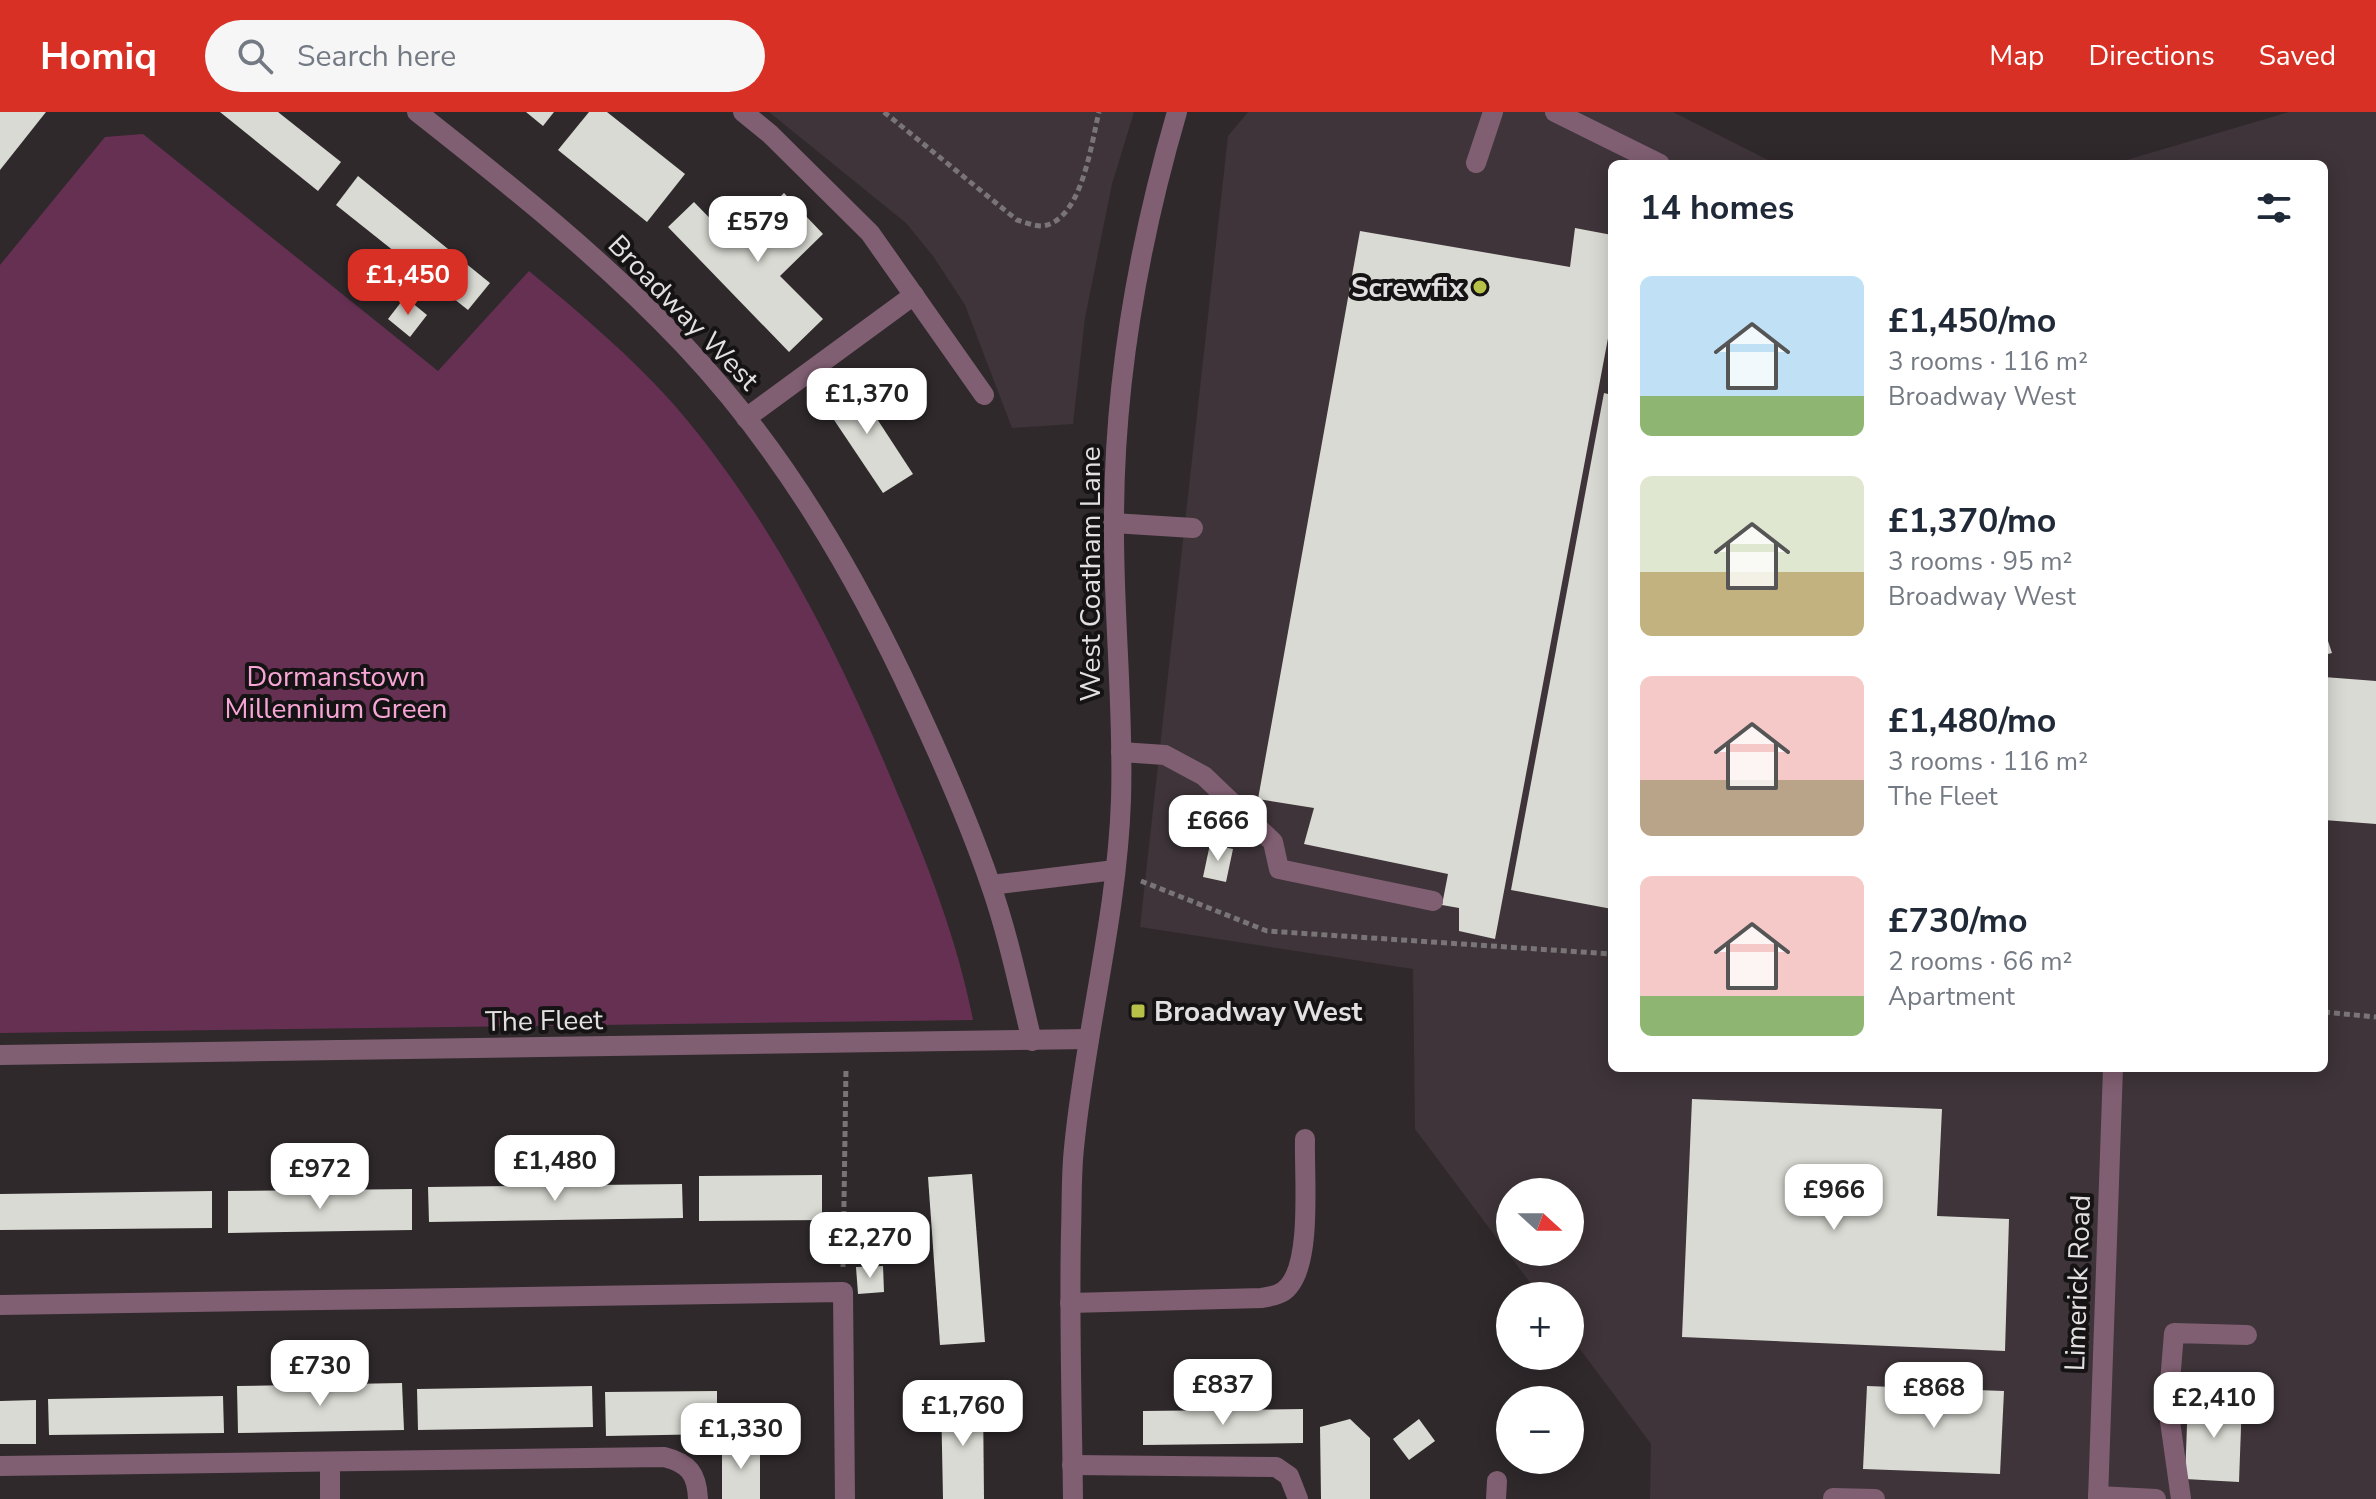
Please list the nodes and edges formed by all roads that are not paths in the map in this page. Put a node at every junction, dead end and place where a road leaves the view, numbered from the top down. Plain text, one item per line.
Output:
1 (417, 112) edge
2 (743, 112) edge
3 (1177, 112) edge
4 (1493, 112) edge
5 (1555, 112) edge
6 (1652, 160) edge
7 (1476, 163) dead end
8 (914, 295) junction
9 (984, 395) dead end
10 (746, 418) junction
11 (1113, 523) junction
12 (1193, 528) dead end
13 (1121, 752) junction
14 (1115, 870) junction
15 (991, 885) junction
16 (1433, 901) dead end
17 (1089, 1039) junction
18 (1032, 1041) junction
19 (0, 1055) edge
20 (2113, 1072) edge
21 (1305, 1139) dead end
22 (1070, 1303) junction
23 (0, 1305) edge
24 (2247, 1335) dead end
25 (330, 1462) junction
26 (1072, 1465) junction
27 (0, 1466) edge
28 (1833, 1498) edge
29 (2098, 1498) edge
30 (330, 1499) edge
31 (698, 1499) edge
32 (845, 1499) edge
33 (1073, 1499) edge
34 (1298, 1499) edge
35 (1875, 1499) edge
36 (2156, 1499) edge
37 (2181, 1499) edge

1 - 10 street, Broadway West
2 - 8 street
3 - 11 street, West Coatham Lane
4 - 7 street
5 - 6 street
8 - 9 street
8 - 10 street
10 - 15 street, Broadway West
11 - 12 street
11 - 13 street, West Coatham Lane
13 - 14 street, West Coatham Lane
13 - 16 street
14 - 15 street
14 - 17 street, West Coatham Lane
15 - 18 street, Broadway West
17 - 18 street, The Fleet
17 - 22 street
18 - 19 street, The Fleet
20 - 29 street, Limerick Road
21 - 22 street
22 - 26 street
23 - 32 street
24 - 37 street
25 - 27 street
25 - 30 street
25 - 31 street
26 - 33 street
26 - 34 street
28 - 35 street
29 - 36 street

